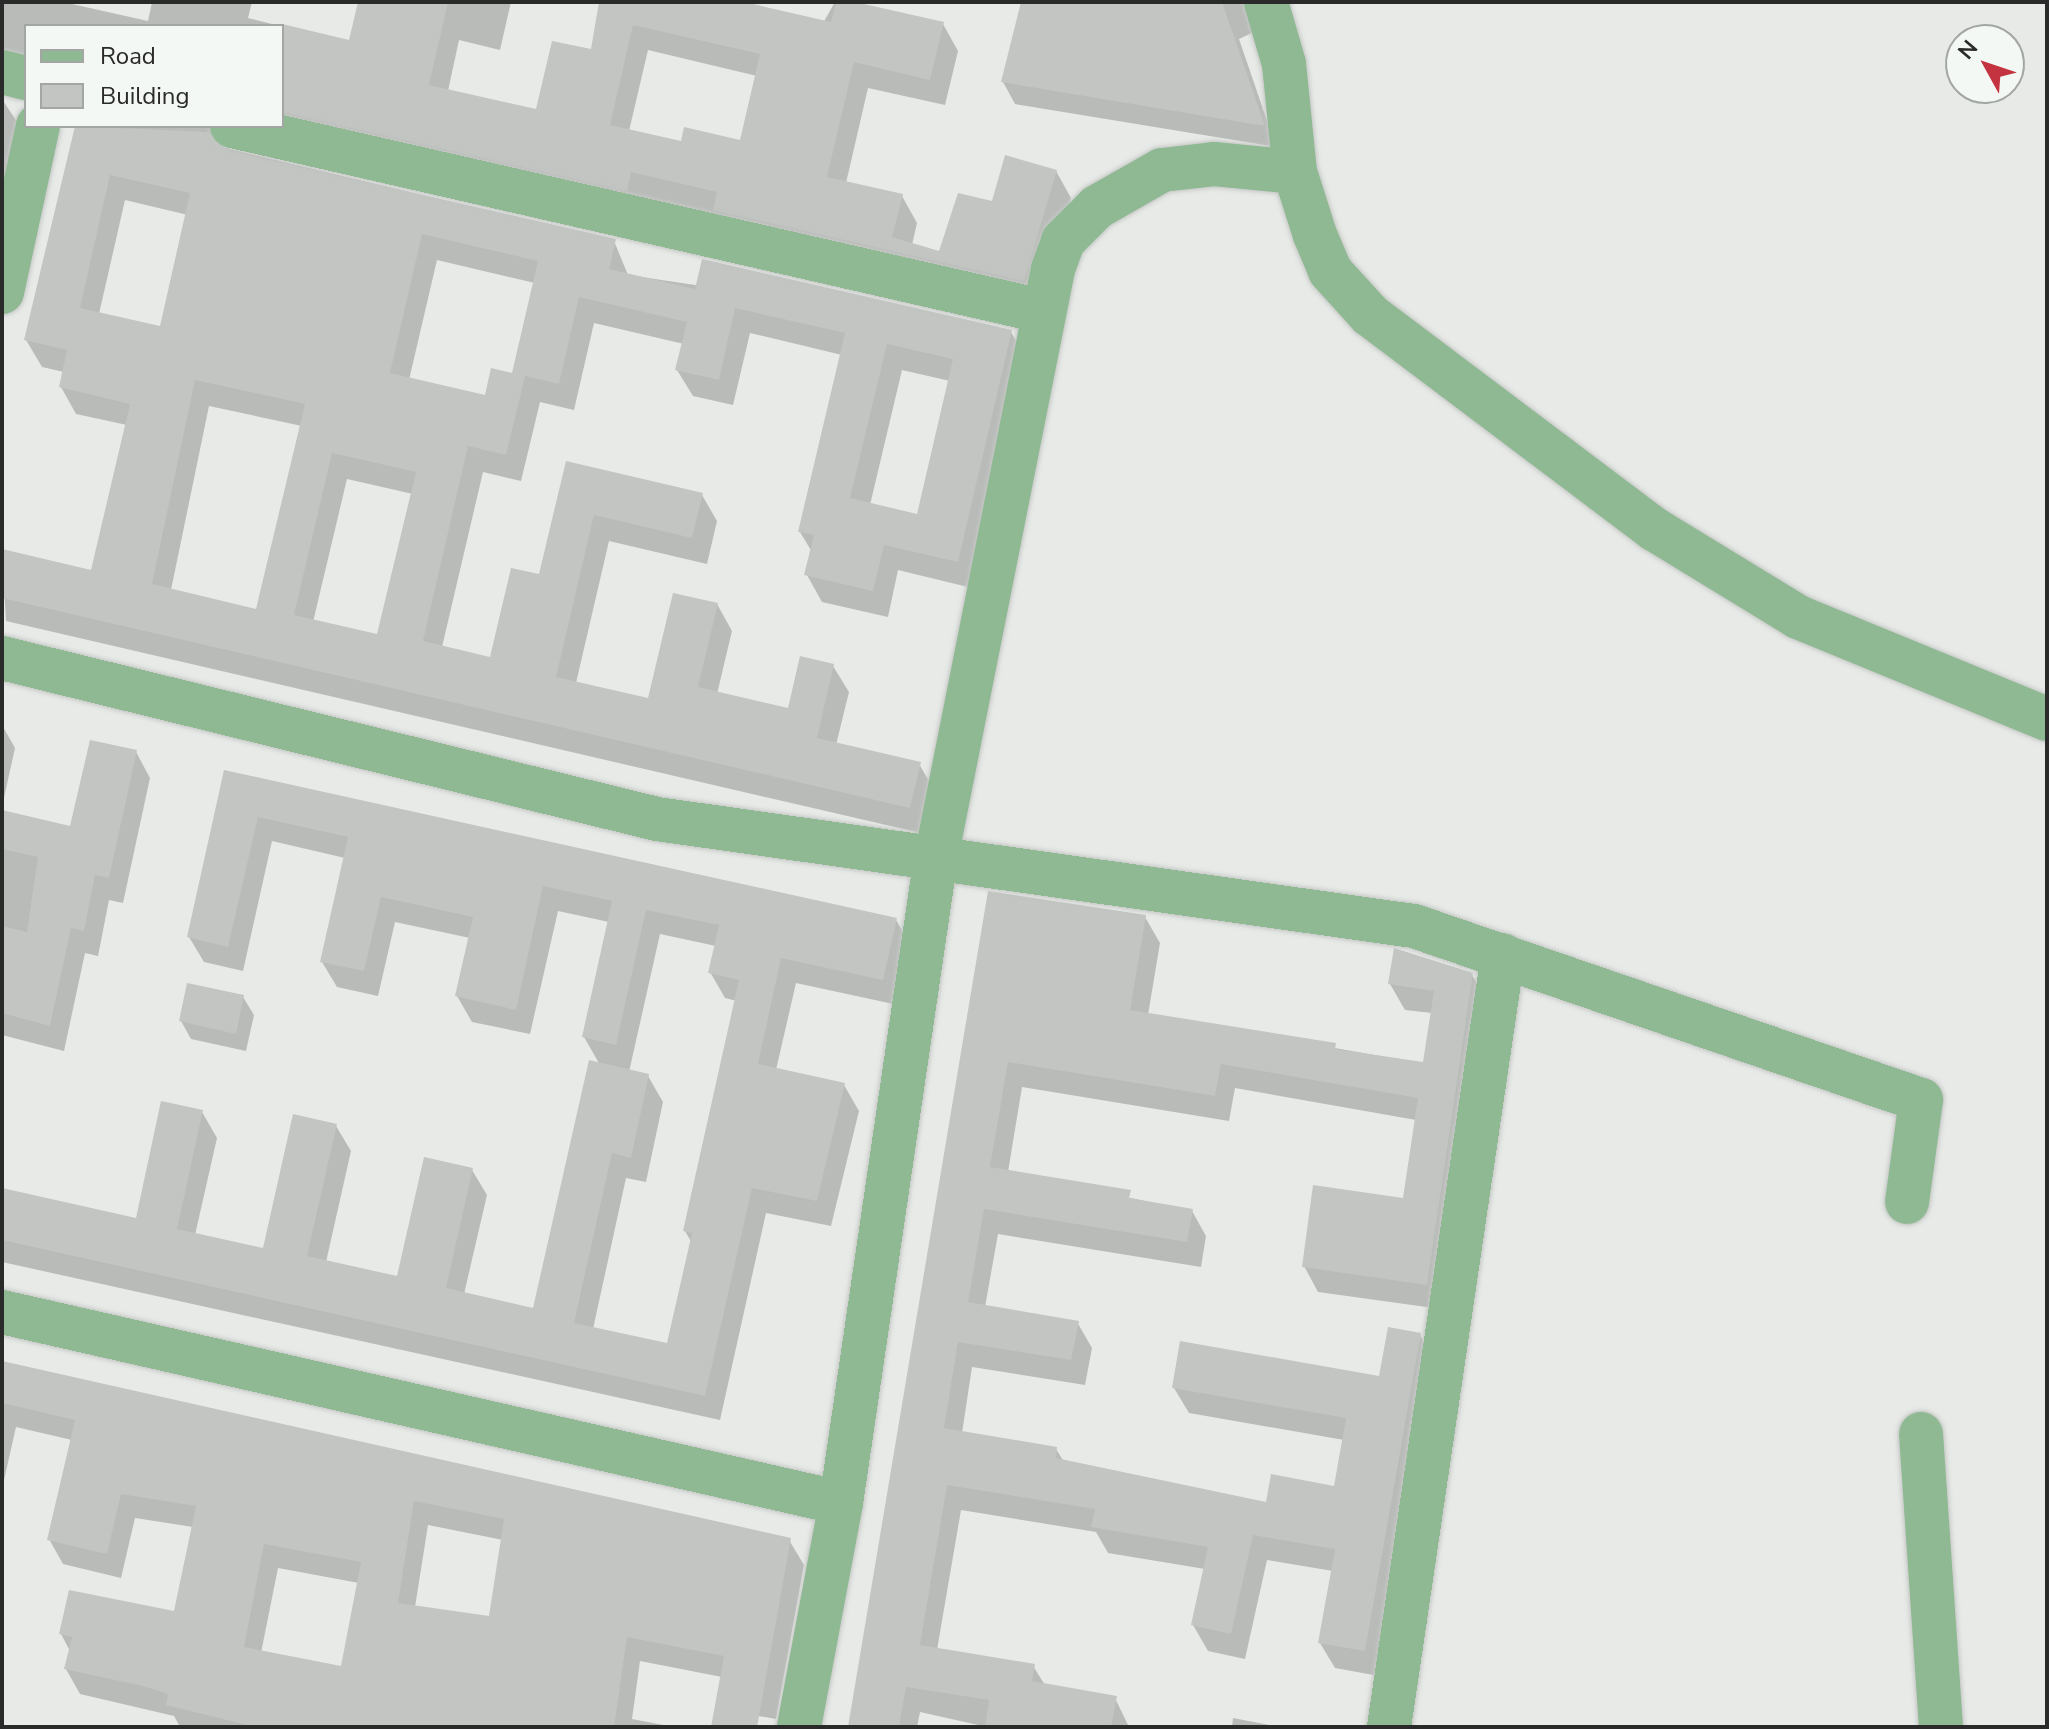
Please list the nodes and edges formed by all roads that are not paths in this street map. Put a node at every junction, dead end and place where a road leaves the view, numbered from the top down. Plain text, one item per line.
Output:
1 (1266, 2) edge
2 (2, 72) edge
3 (24, 78) edge
4 (38, 128) edge
5 (241, 128) edge
6 (1295, 172) junction
7 (2, 292) edge
8 (1042, 311) junction
9 (2, 658) edge
10 (2047, 719) edge
11 (935, 863) junction
12 (1503, 955) junction
13 (1907, 1202) dead end
14 (2, 1312) edge
15 (1921, 1434) dead end
16 (841, 1503) junction
17 (799, 1727) edge
18 (1389, 1727) edge
19 (1941, 1727) edge

1 - 6 street
2 - 3 street
4 - 7 street
5 - 8 street
6 - 8 street
6 - 10 street
8 - 11 street
9 - 11 street
11 - 12 street
11 - 16 street
12 - 13 street
12 - 18 street
14 - 16 street
15 - 19 street
16 - 17 street

